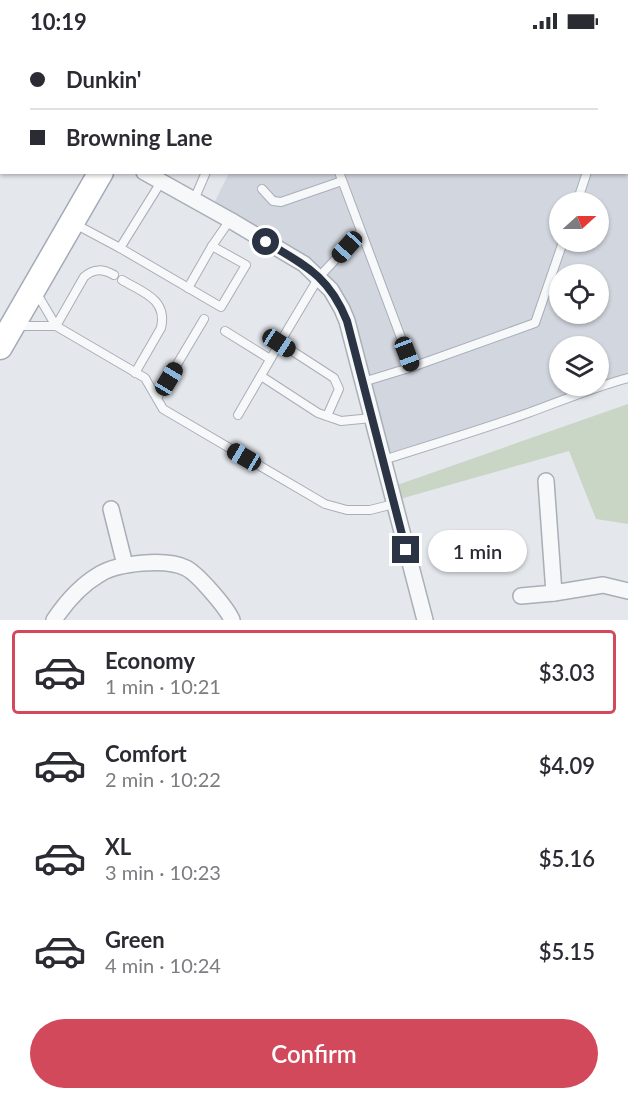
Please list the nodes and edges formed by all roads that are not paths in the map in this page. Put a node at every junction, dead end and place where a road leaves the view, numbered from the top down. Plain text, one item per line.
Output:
1 (100, 174) edge
2 (147, 174) edge
3 (205, 174) edge
4 (586, 174) edge
5 (340, 176) edge
6 (161, 182) junction
7 (262, 189) dead end
8 (580, 192) edge
9 (194, 200) junction
10 (230, 220) junction
11 (72, 223) junction
12 (361, 232) junction
13 (212, 246) junction
14 (120, 248) junction
15 (560, 252) edge
16 (114, 275) dead end
17 (320, 278) junction
18 (122, 280) dead end
19 (34, 288) junction
20 (188, 288) junction
21 (204, 319) dead end
22 (12, 326) junction
23 (56, 326) junction
24 (225, 331) dead end
25 (279, 343) junction
26 (0, 347) edge
27 (270, 359) junction
28 (412, 367) junction
29 (135, 373) junction
30 (261, 376) junction
31 (628, 378) edge
32 (363, 382) junction
33 (157, 398) junction
34 (238, 415) dead end
35 (327, 416) junction
36 (372, 418) junction
37 (383, 460) junction
38 (546, 481) dead end
39 (394, 504) junction
40 (111, 509) dead end
41 (124, 565) junction
42 (628, 591) edge
43 (554, 593) junction
44 (521, 596) dead end
45 (54, 620) edge
46 (232, 620) edge
47 (425, 620) edge

1 - 11 main road
2 - 6 street
3 - 9 lane
4 - 8 lane
5 - 7 lane
5 - 12 lane
6 - 9 street
6 - 14 lane
9 - 10 street
10 - 13 lane
10 - 17 street
11 - 14 lane
11 - 19 main road
12 - 17 lane
12 - 28 lane
13 - 20 lane
13 - 20 lane
14 - 20 lane
15 - 28 lane
16 - 23 lane
17 - 25 lane
17 - 32 street
18 - 29 lane
19 - 22 main road
19 - 23 lane
21 - 33 lane
22 - 23 lane
22 - 26 main road
23 - 29 lane
24 - 27 lane
25 - 27 lane
25 - 35 lane
27 - 30 lane
28 - 32 lane
29 - 33 lane
30 - 34 lane
30 - 35 lane
31 - 37 lane
32 - 36 street
33 - 39 lane
35 - 36 lane
36 - 37 street
37 - 39 street
38 - 43 street
39 - 47 street
40 - 41 street
41 - 45 street
41 - 46 street
42 - 43 street
43 - 44 street

